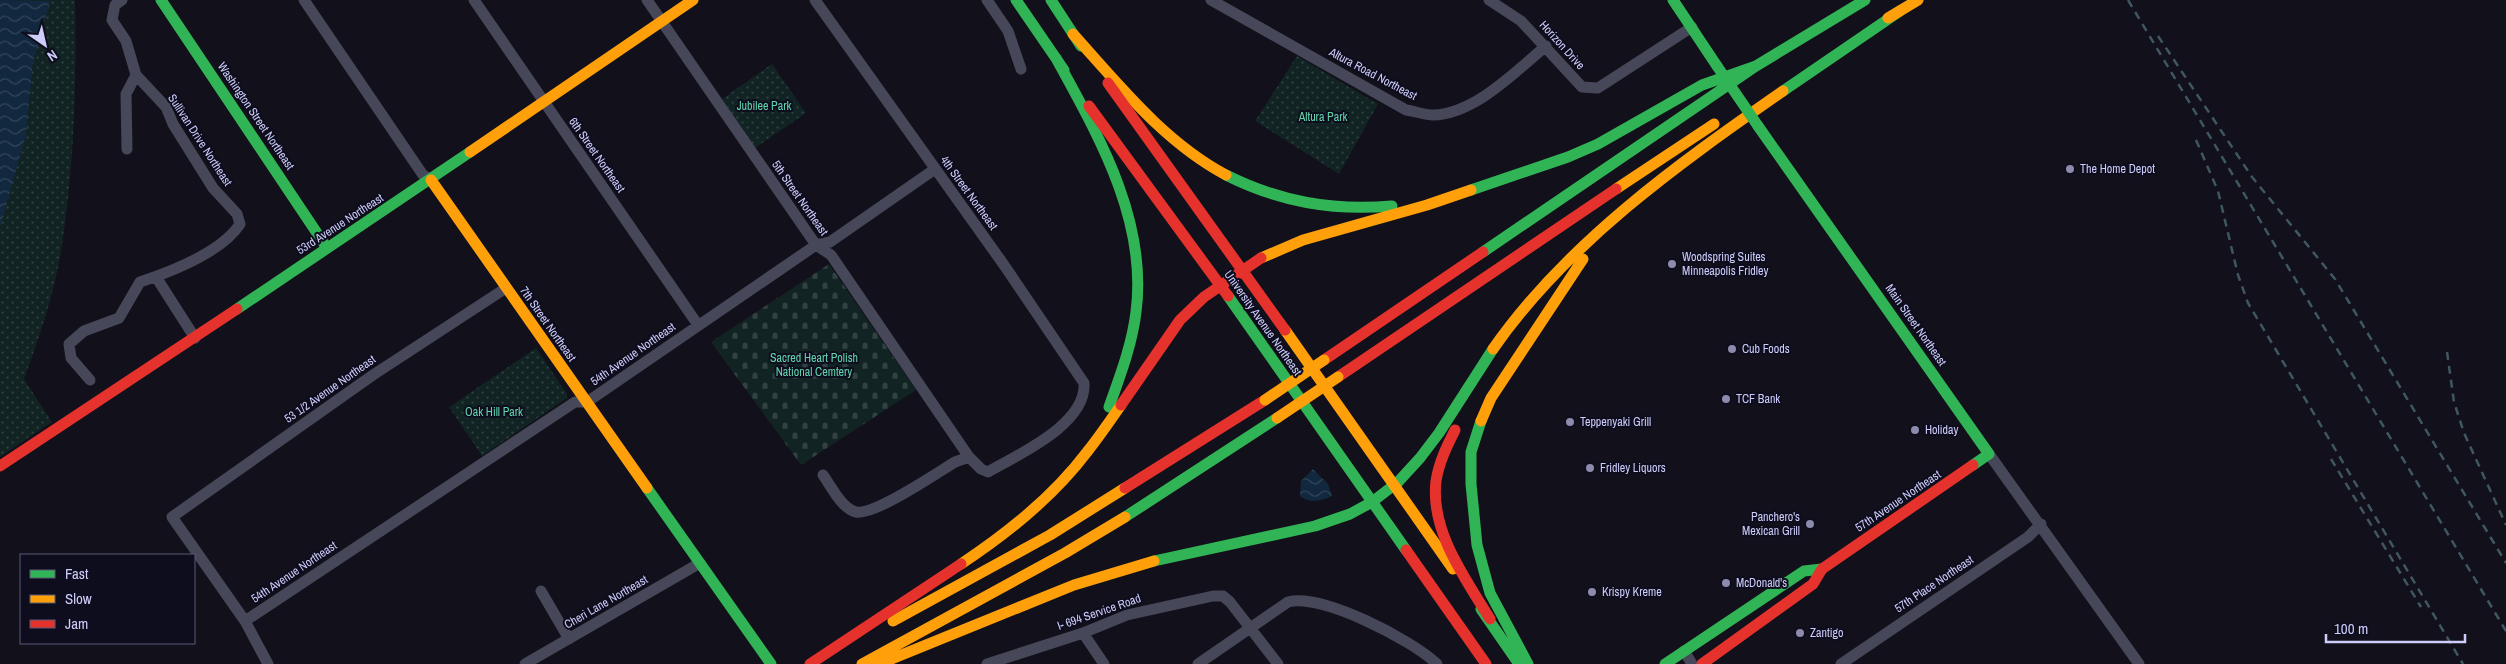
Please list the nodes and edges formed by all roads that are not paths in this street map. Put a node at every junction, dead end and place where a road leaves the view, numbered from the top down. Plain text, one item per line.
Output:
1 (122, 0) edge
2 (161, 0) edge
3 (304, 0) edge
4 (474, 0) edge
5 (646, 0) edge
6 (693, 0) edge
7 (815, 0) edge
8 (987, 0) edge
9 (1016, 0) edge
10 (1051, 0) edge
11 (1211, 0) edge
12 (1489, 0) edge
13 (1673, 0) edge
14 (1865, 0) edge
15 (1918, 0) edge
16 (1900, 10) junction
17 (661, 21) junction
18 (1692, 27) junction
19 (1073, 34) junction
20 (1546, 46) junction
21 (1056, 58) junction
22 (1756, 66) junction
23 (1021, 69) dead end
24 (136, 75) junction
25 (543, 101) junction
26 (127, 150) dead end
27 (935, 169) junction
28 (432, 180) junction
29 (1501, 180) junction
30 (1640, 197) junction
31 (816, 245) junction
32 (328, 248) junction
33 (1568, 261) junction
34 (1242, 269) junction
35 (156, 277) junction
36 (1220, 285) junction
37 (506, 288) junction
38 (698, 325) junction
39 (195, 338) junction
40 (90, 380) dead end
41 (587, 402) junction
42 (1989, 454) junction
43 (968, 457) junction
44 (0, 466) edge
45 (824, 475) dead end
46 (1059, 485) junction
47 (1394, 485) junction
48 (1372, 502) junction
49 (2041, 524) junction
50 (700, 563) junction
51 (1822, 569) junction
52 (541, 591) dead end
53 (245, 621) junction
54 (1250, 628) junction
55 (1496, 629) junction
56 (1082, 633) junction
57 (569, 639) junction
58 (1684, 651) junction
59 (268, 664) edge
60 (525, 664) edge
61 (771, 664) edge
62 (811, 664) edge
63 (862, 664) edge
64 (878, 664) edge
65 (987, 664) edge
66 (1104, 664) edge
67 (1198, 664) edge
68 (1278, 664) edge
69 (1436, 664) edge
70 (1486, 664) edge
71 (1519, 664) edge
72 (1528, 664) edge
73 (1665, 664) edge
74 (1692, 664) edge
75 (1702, 664) edge
76 (1841, 664) edge
77 (2139, 664) edge

1 - 24 street, Sullivan Drive Northeast
2 - 32 main road, Washington Street Northeast
3 - 28 street, 7th Street Northeast
4 - 25 street, 6th Street Northeast
5 - 17 street, 5th Street Northeast
6 - 17 main road, 53rd Avenue Northeast
7 - 27 street, 4th Street Northeast
8 - 23 street
9 - 21 main road, University Avenue Northeast
10 - 19 main road, University Avenue Northeast
11 - 20 street, Altura Road Northeast
12 - 20 street, Horizon Drive
13 - 18 main road, Main Street Northeast
14 - 22 main road
15 - 16 main road
16 - 30 main road
16 - 63 main road, bridge
17 - 25 main road, 53rd Avenue Northeast
17 - 31 street, 5th Street Northeast
18 - 20 street, Horizon Drive
18 - 42 main road, Main Street Northeast, bridge
19 - 29 main road
19 - 34 main road, University Avenue Northeast
21 - 36 main road, University Avenue Northeast
21 - 46 main road
22 - 29 main road
22 - 62 main road, bridge
24 - 26 street
24 - 35 street, Sullivan Drive Northeast
25 - 28 main road, 53rd Avenue Northeast
25 - 38 street, 6th Street Northeast
27 - 31 street, 54th Avenue Northeast
27 - 43 street, 4th Street Northeast
28 - 32 main road, 53rd Avenue Northeast
28 - 37 main road, 7th Street Northeast
29 - 34 main road
30 - 33 main road
30 - 72 main road
31 - 38 street, 54th Avenue Northeast
31 - 43 street, 5th Street Northeast
32 - 39 main road, 53rd Avenue Northeast
33 - 47 main road
33 - 55 main road
34 - 36 main road
34 - 47 main road, University Avenue Northeast
35 - 39 street
35 - 40 street
36 - 46 main road
36 - 48 main road, University Avenue Northeast
37 - 41 main road, 7th Street Northeast
37 - 53 street, 53 1/2 Avenue Northeast
38 - 41 street, 54th Avenue Northeast
39 - 44 main road, 53rd Avenue Northeast
41 - 50 main road, 7th Street Northeast
41 - 53 street, 54th Avenue Northeast
42 - 49 street, Main Street Northeast
42 - 51 main road, 57th Avenue Northeast
43 - 45 street
46 - 62 main road
47 - 48 main road
47 - 55 main road, University Avenue Northeast
48 - 64 main road
48 - 70 main road, University Avenue Northeast
49 - 76 street, 57th Place Northeast
49 - 77 street, Main Street Northeast
50 - 57 street, Cheri Lane Northeast
50 - 61 main road, 7th Street Northeast
51 - 58 main road, 57th Avenue Northeast
51 - 75 main road, 57th Avenue Northeast
52 - 57 street
53 - 59 street
54 - 56 street, I- 694 Service Road
54 - 67 street
54 - 68 street
54 - 69 street
55 - 71 main road, University Avenue Northeast
56 - 65 street, I- 694 Service Road
56 - 66 street
57 - 60 street, Cheri Lane Northeast
58 - 73 main road, 57th Avenue Northeast
58 - 74 street

